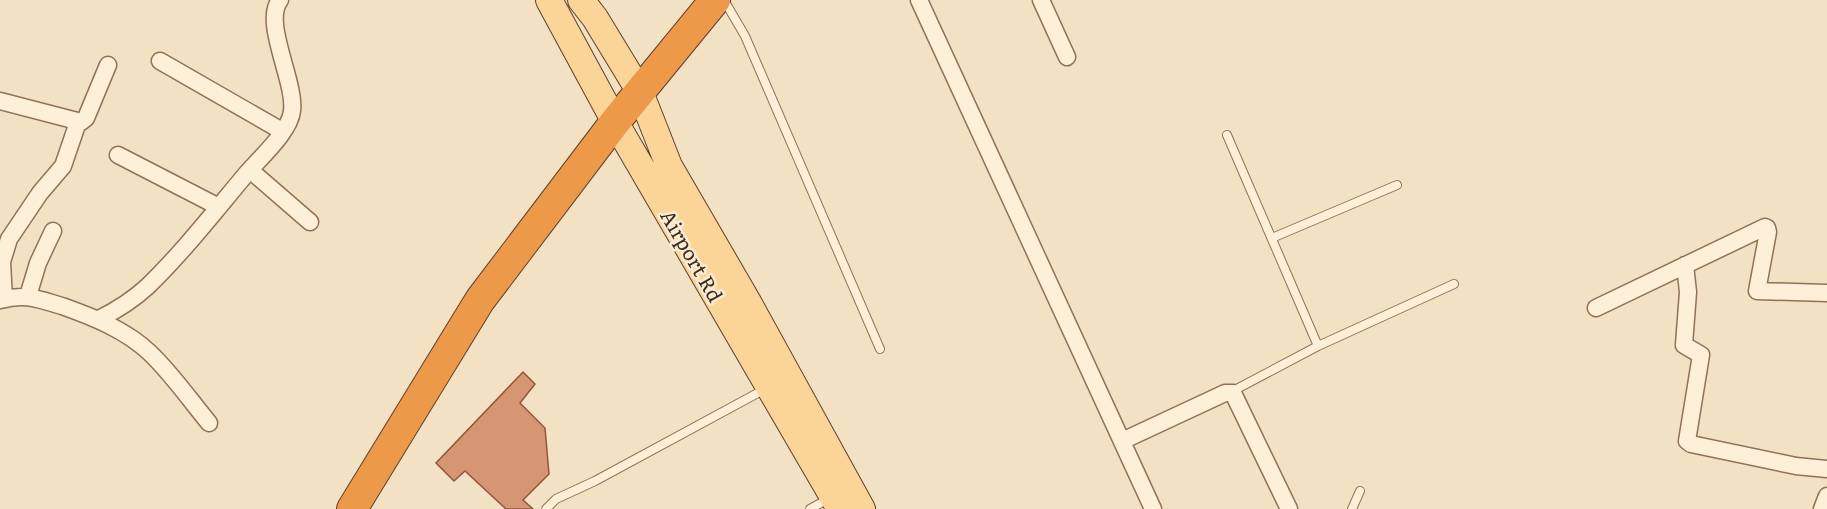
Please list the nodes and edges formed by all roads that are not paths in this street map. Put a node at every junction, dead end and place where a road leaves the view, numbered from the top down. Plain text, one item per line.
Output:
1 (278, 0) edge
2 (549, 0) edge
3 (581, 0) edge
4 (715, 0) edge
5 (724, 0) edge
6 (919, 0) edge
7 (1041, 0) edge
8 (1067, 57) dead end
9 (160, 61) dead end
10 (108, 65) dead end
11 (640, 92) junction
12 (0, 101) edge
13 (78, 122) junction
14 (615, 122) junction
15 (282, 131) junction
16 (1227, 135) dead end
17 (118, 155) dead end
18 (250, 170) junction
19 (1397, 185) dead end
20 (219, 207) junction
21 (310, 222) dead end
22 (54, 231) dead end
23 (1272, 238) junction
24 (1685, 265) junction
25 (1454, 284) dead end
26 (1827, 293) edge
27 (28, 296) junction
28 (2, 299) edge
29 (1596, 308) dead end
30 (99, 319) junction
31 (1318, 346) junction
32 (880, 349) dead end
33 (770, 387) junction
34 (1231, 393) junction
35 (209, 423) dead end
36 (1122, 441) junction
37 (1827, 469) edge
38 (1360, 491) dead end
39 (1827, 496) edge
40 (837, 503) edge
41 (352, 509) edge
42 (546, 509) edge
43 (810, 509) edge
44 (862, 509) edge
45 (1153, 509) edge
46 (1289, 509) edge
47 (1352, 509) edge
48 (1822, 509) edge

1 - 15 street
2 - 14 main road, Airport Rd
3 - 11 main road
4 - 11 highway
5 - 32 lane
6 - 36 street
7 - 8 street
9 - 15 street
10 - 13 street
11 - 14 highway
11 - 44 main road
12 - 13 street
13 - 28 street
14 - 33 main road, Airport Rd
14 - 41 highway
15 - 18 street
16 - 23 lane
17 - 20 street
18 - 20 street
18 - 21 street
19 - 23 lane
20 - 30 street
22 - 27 street
23 - 31 lane
24 - 26 street
24 - 29 street
24 - 37 street
25 - 31 lane
27 - 28 street
27 - 30 street
30 - 35 street
31 - 34 lane
33 - 40 main road, Airport Rd
33 - 42 lane
34 - 36 street
34 - 46 street
36 - 45 street
38 - 47 lane
39 - 48 street
40 - 43 lane

